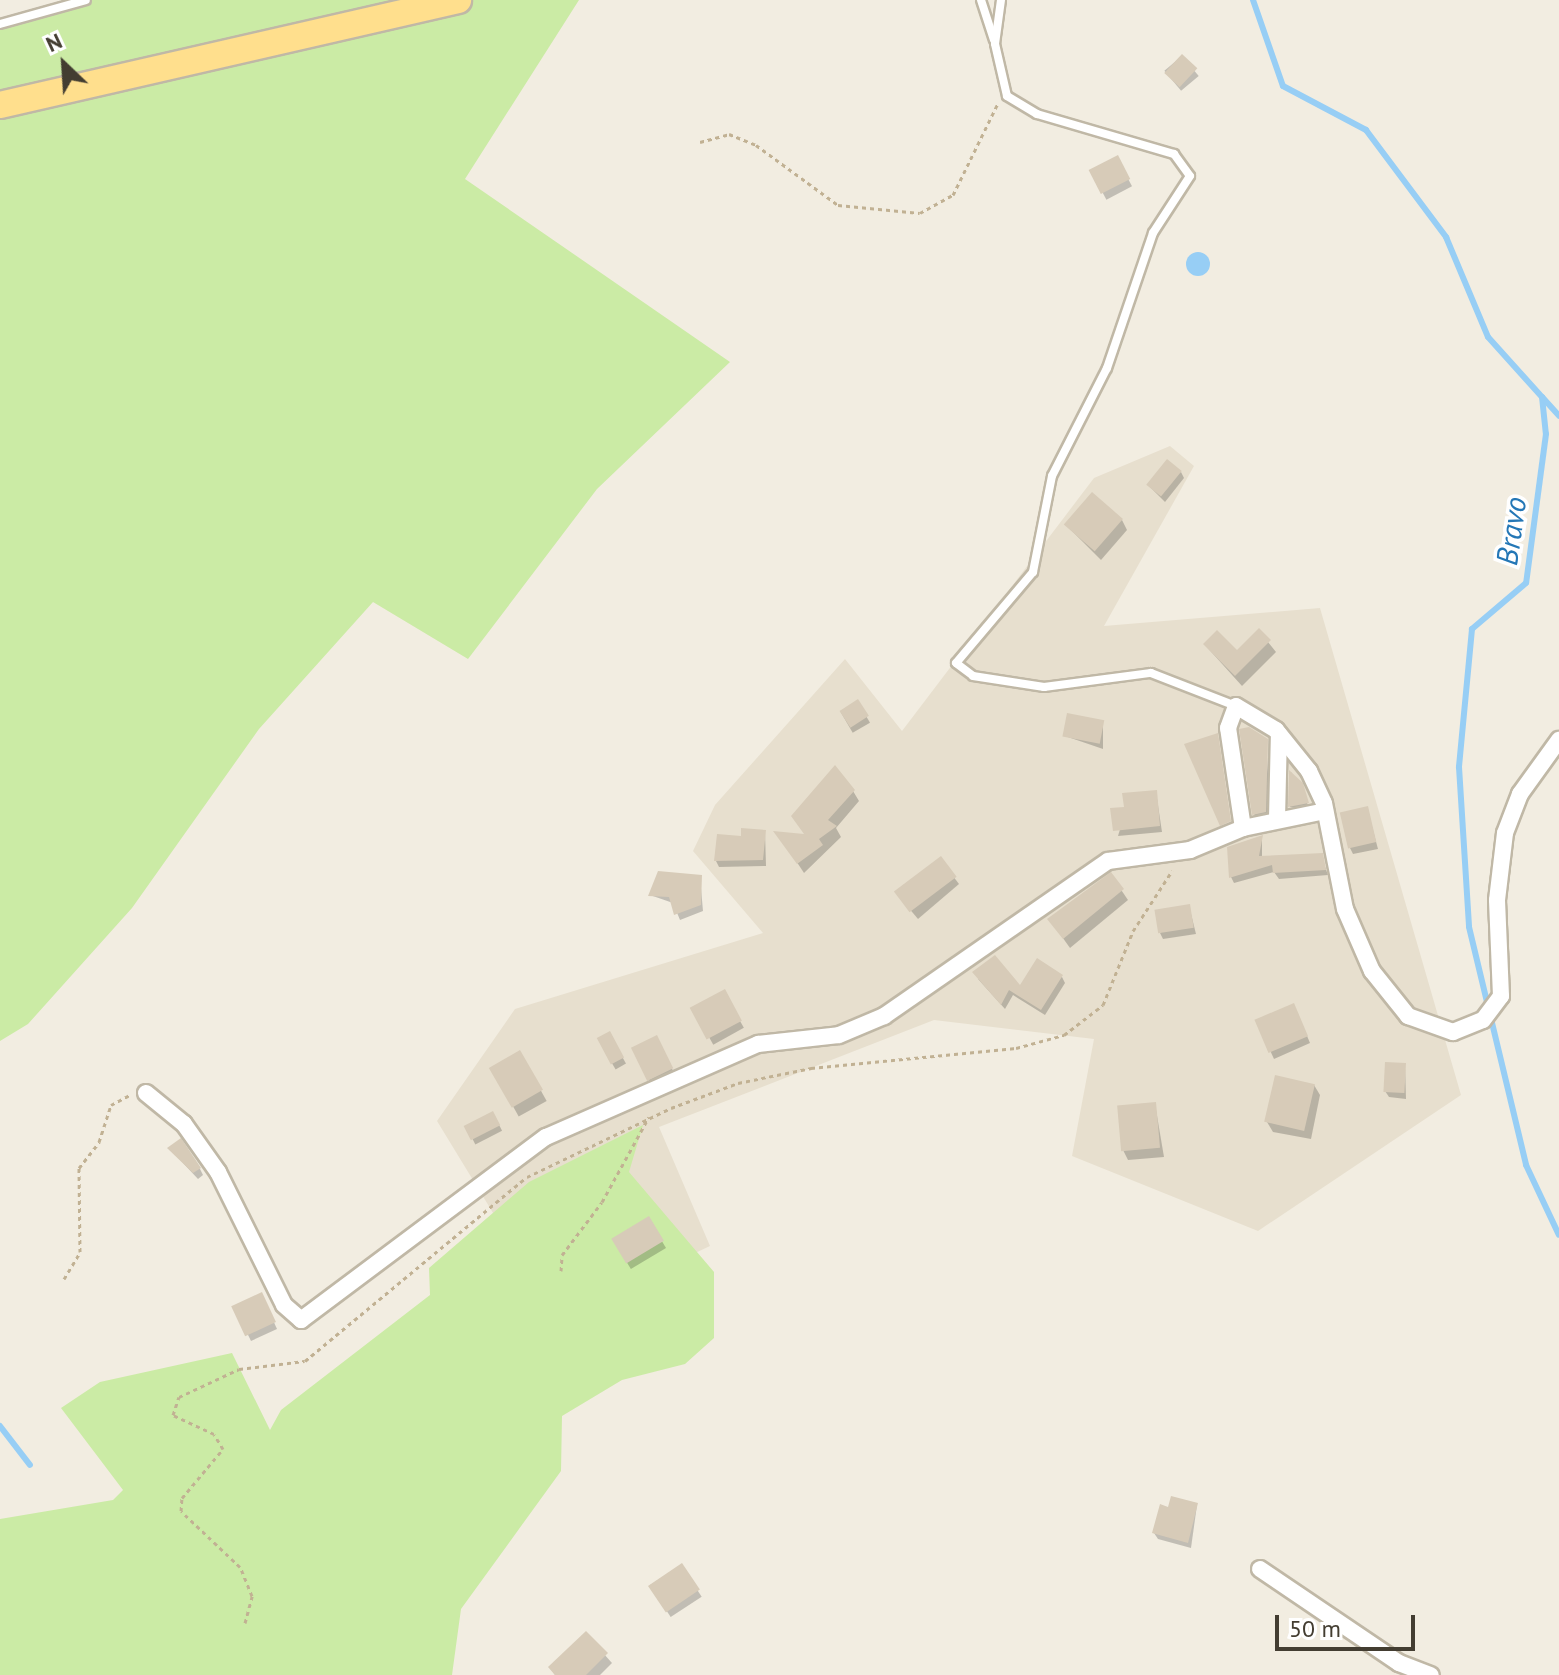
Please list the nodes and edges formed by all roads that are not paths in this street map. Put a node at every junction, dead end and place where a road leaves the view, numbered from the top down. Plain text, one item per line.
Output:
1 (86, 0) edge
2 (458, 0) edge
3 (981, 0) edge
4 (1001, 0) edge
5 (0, 24) edge
6 (995, 44) junction
7 (0, 105) edge
8 (1236, 706) junction
9 (1279, 734) junction
10 (1559, 740) edge
11 (1325, 811) junction
12 (1277, 819) junction
13 (1243, 828) junction
14 (146, 1093) road end
15 (1260, 1569) dead end
16 (1431, 1675) edge

1 - 5 lane
2 - 7 main road
3 - 6 lane
4 - 6 lane
6 - 8 lane
8 - 9 street
8 - 13 street
9 - 11 street
9 - 12 street
10 - 11 street
11 - 12 street
12 - 13 street
13 - 14 street
15 - 16 street

